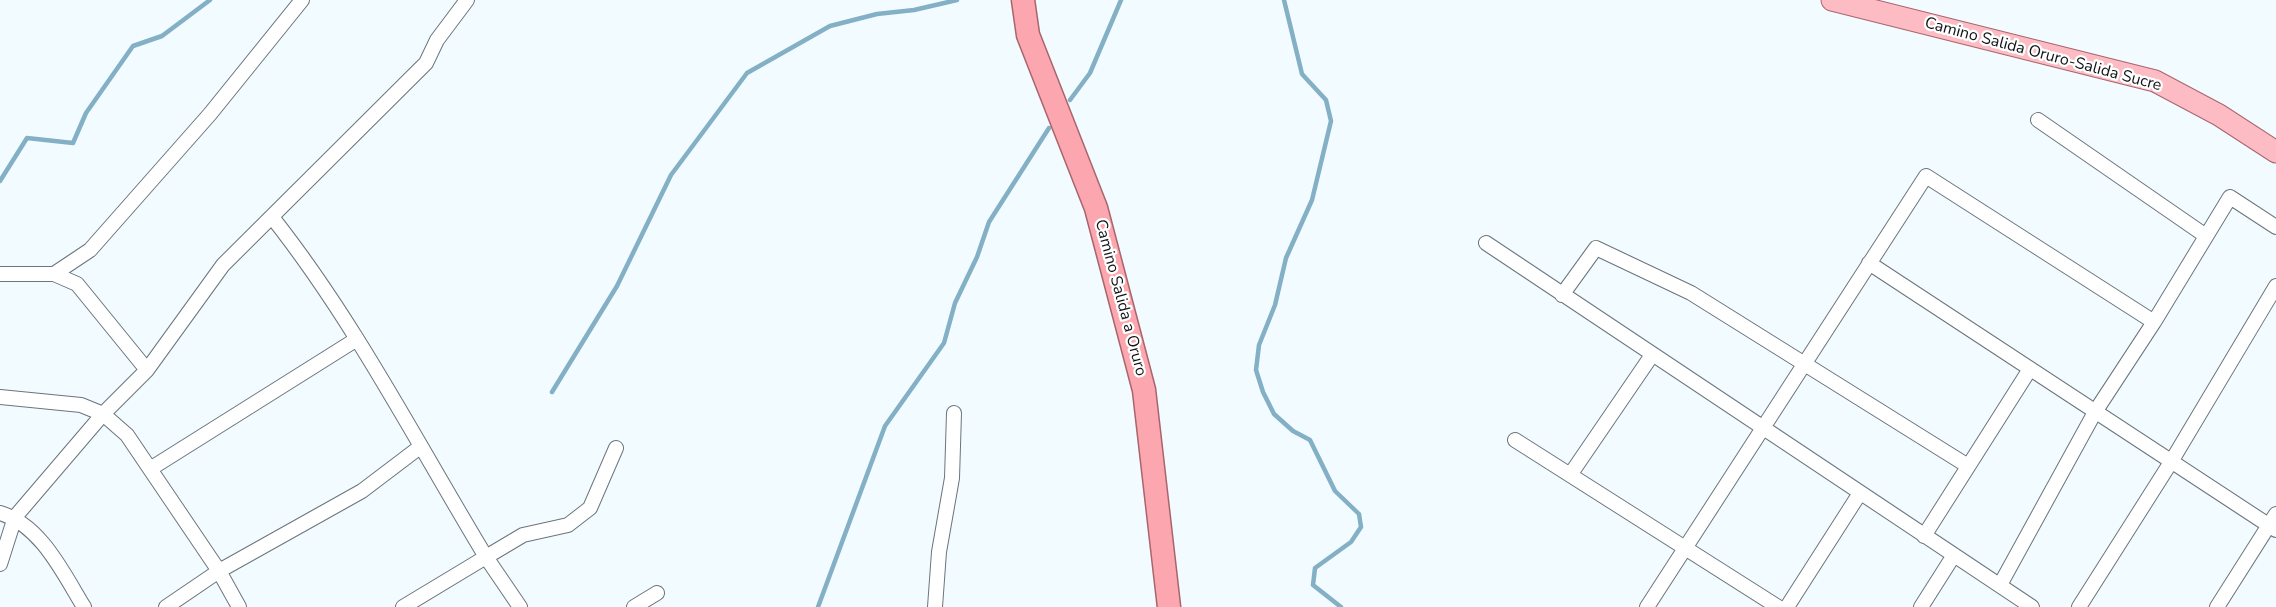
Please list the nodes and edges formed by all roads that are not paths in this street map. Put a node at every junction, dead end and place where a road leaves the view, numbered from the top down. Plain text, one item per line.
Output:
1 (302, 0) edge
2 (467, 0) edge
3 (1023, 0) edge
4 (1832, 0) edge
5 (2038, 120) dead end
6 (2276, 152) edge
7 (272, 217) junction
8 (2276, 227) edge
9 (2206, 236) junction
10 (1486, 243) dead end
11 (1869, 263) junction
12 (0, 274) edge
13 (54, 274) junction
14 (2276, 286) edge
15 (1562, 295) junction
16 (2154, 322) junction
17 (357, 339) junction
18 (1652, 355) junction
19 (1804, 364) junction
20 (2030, 369) junction
21 (147, 370) junction
22 (0, 396) edge
23 (2095, 412) junction
24 (954, 413) dead end
25 (103, 414) junction
26 (1763, 428) junction
27 (1515, 440) dead end
28 (420, 447) junction
29 (616, 448) dead end
30 (2171, 462) junction
31 (1968, 466) junction
32 (150, 469) junction
33 (1570, 475) junction
34 (1860, 493) junction
35 (0, 513) edge
36 (15, 517) junction
37 (2274, 523) edge
38 (1924, 536) junction
39 (1685, 549) junction
40 (1954, 555) junction
41 (486, 557) junction
42 (0, 564) edge
43 (219, 571) junction
44 (2000, 585) junction
45 (657, 593) dead end
46 (84, 607) edge
47 (166, 607) edge
48 (240, 607) edge
49 (403, 607) edge
50 (520, 607) edge
51 (634, 607) edge
52 (935, 607) edge
53 (1168, 607) edge
54 (1647, 607) edge
55 (1778, 607) edge
56 (1787, 607) edge
57 (1921, 607) edge
58 (2032, 607) edge
59 (2079, 607) edge
60 (2217, 607) edge

1 - 13 street
2 - 7 street
3 - 53 highway, Camino Salida a Oruro
4 - 6 main road, Camino Salida Oruro-Salida Sucre
5 - 9 street
7 - 17 street
7 - 21 street
8 - 9 street
9 - 16 street
10 - 15 street
11 - 16 street
11 - 19 street
11 - 20 street
12 - 13 street
13 - 21 street
14 - 30 street
15 - 18 street
15 - 19 street
16 - 23 street
17 - 28 street
17 - 32 street
18 - 26 street
18 - 33 street
19 - 26 street
19 - 31 street
20 - 23 street
20 - 31 street
21 - 25 street
22 - 25 street
23 - 30 street
23 - 44 street
24 - 52 street
25 - 32 street
25 - 36 street
26 - 34 street
26 - 39 street
27 - 33 street
28 - 41 street
28 - 43 street
29 - 41 street
30 - 37 street
30 - 59 street
31 - 38 street
32 - 43 street
33 - 39 street
34 - 38 street
34 - 56 street
35 - 36 street
36 - 42 street
36 - 46 street
37 - 60 street
38 - 40 street
39 - 54 street
39 - 55 street
40 - 44 street
40 - 57 street
41 - 49 street
41 - 50 street
43 - 47 street
43 - 48 street
44 - 58 street
45 - 51 street

